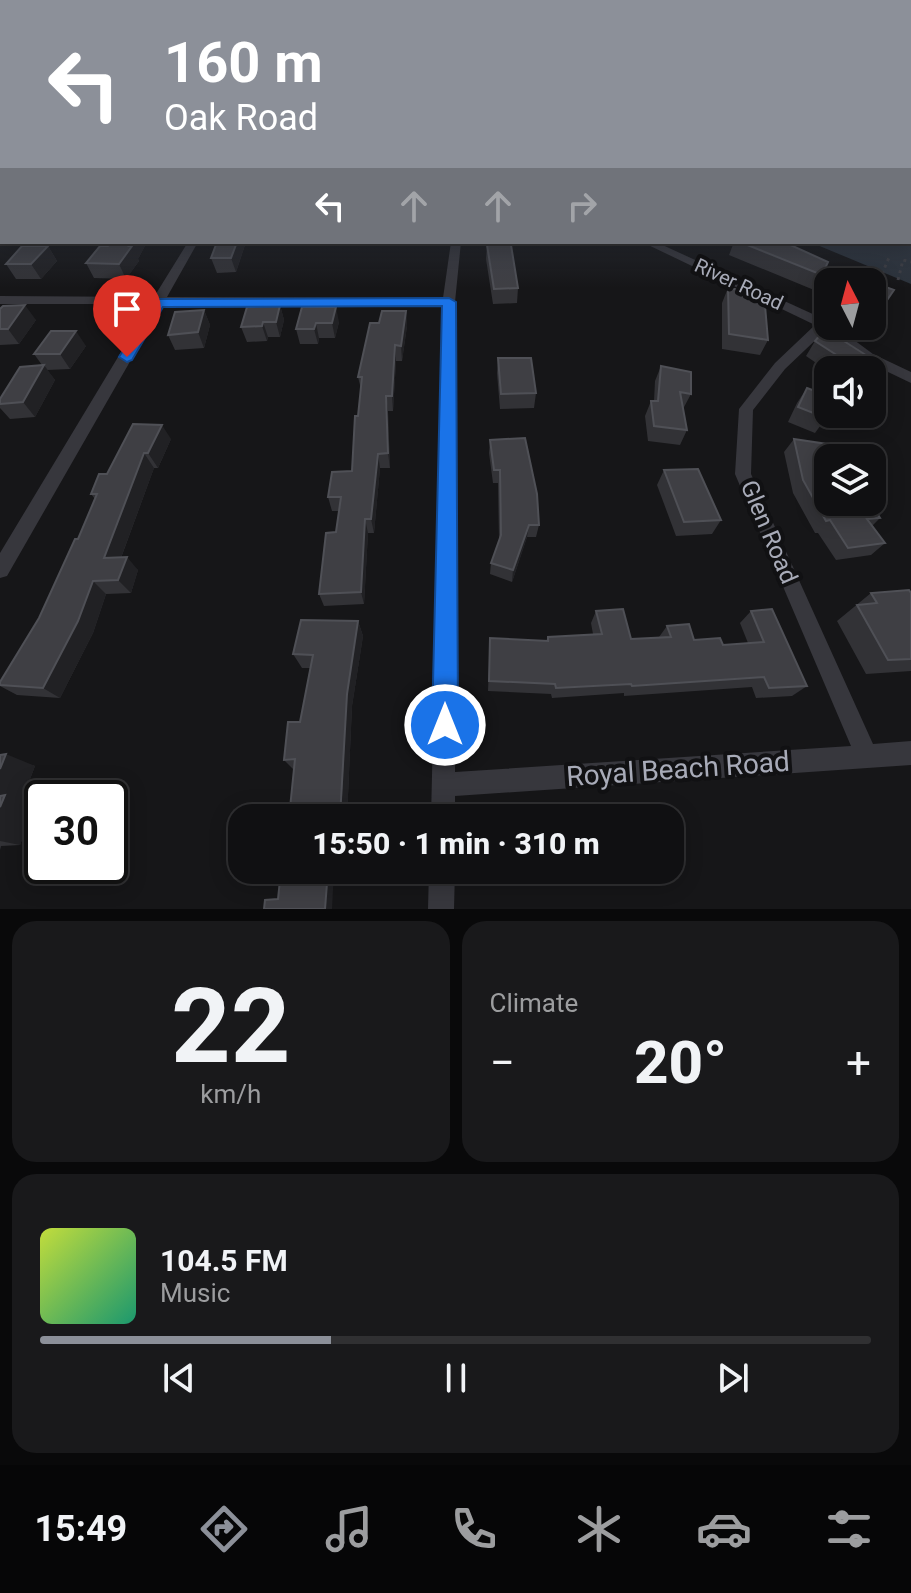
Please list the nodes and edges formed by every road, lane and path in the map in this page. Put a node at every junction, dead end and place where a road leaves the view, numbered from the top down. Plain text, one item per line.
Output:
1 (192, 244) edge
2 (456, 244) edge
3 (651, 244) edge
4 (890, 255) dead end
5 (911, 262) edge
6 (885, 268) edge
7 (898, 280) dead end
8 (0, 300) edge
9 (449, 302) junction
10 (159, 303) junction
11 (814, 319) edge
12 (814, 334) edge
13 (845, 340) edge
14 (911, 378) edge
15 (0, 570) edge
16 (911, 753) edge
17 (867, 756) junction
18 (444, 785) junction
19 (443, 804) edge
20 (442, 884) edge
21 (441, 909) edge

1 - 10 street
2 - 9 street
3 - 11 street, River Road
4 - 6 path
5 - 7 path
8 - 10 street
9 - 10 street
9 - 18 street
10 - 15 street
12 - 17 street, Glen Road
13 - 14 street, River Road
16 - 17 street, Royal Beach Road
17 - 18 street, Royal Beach Road
18 - 19 street
20 - 21 street

